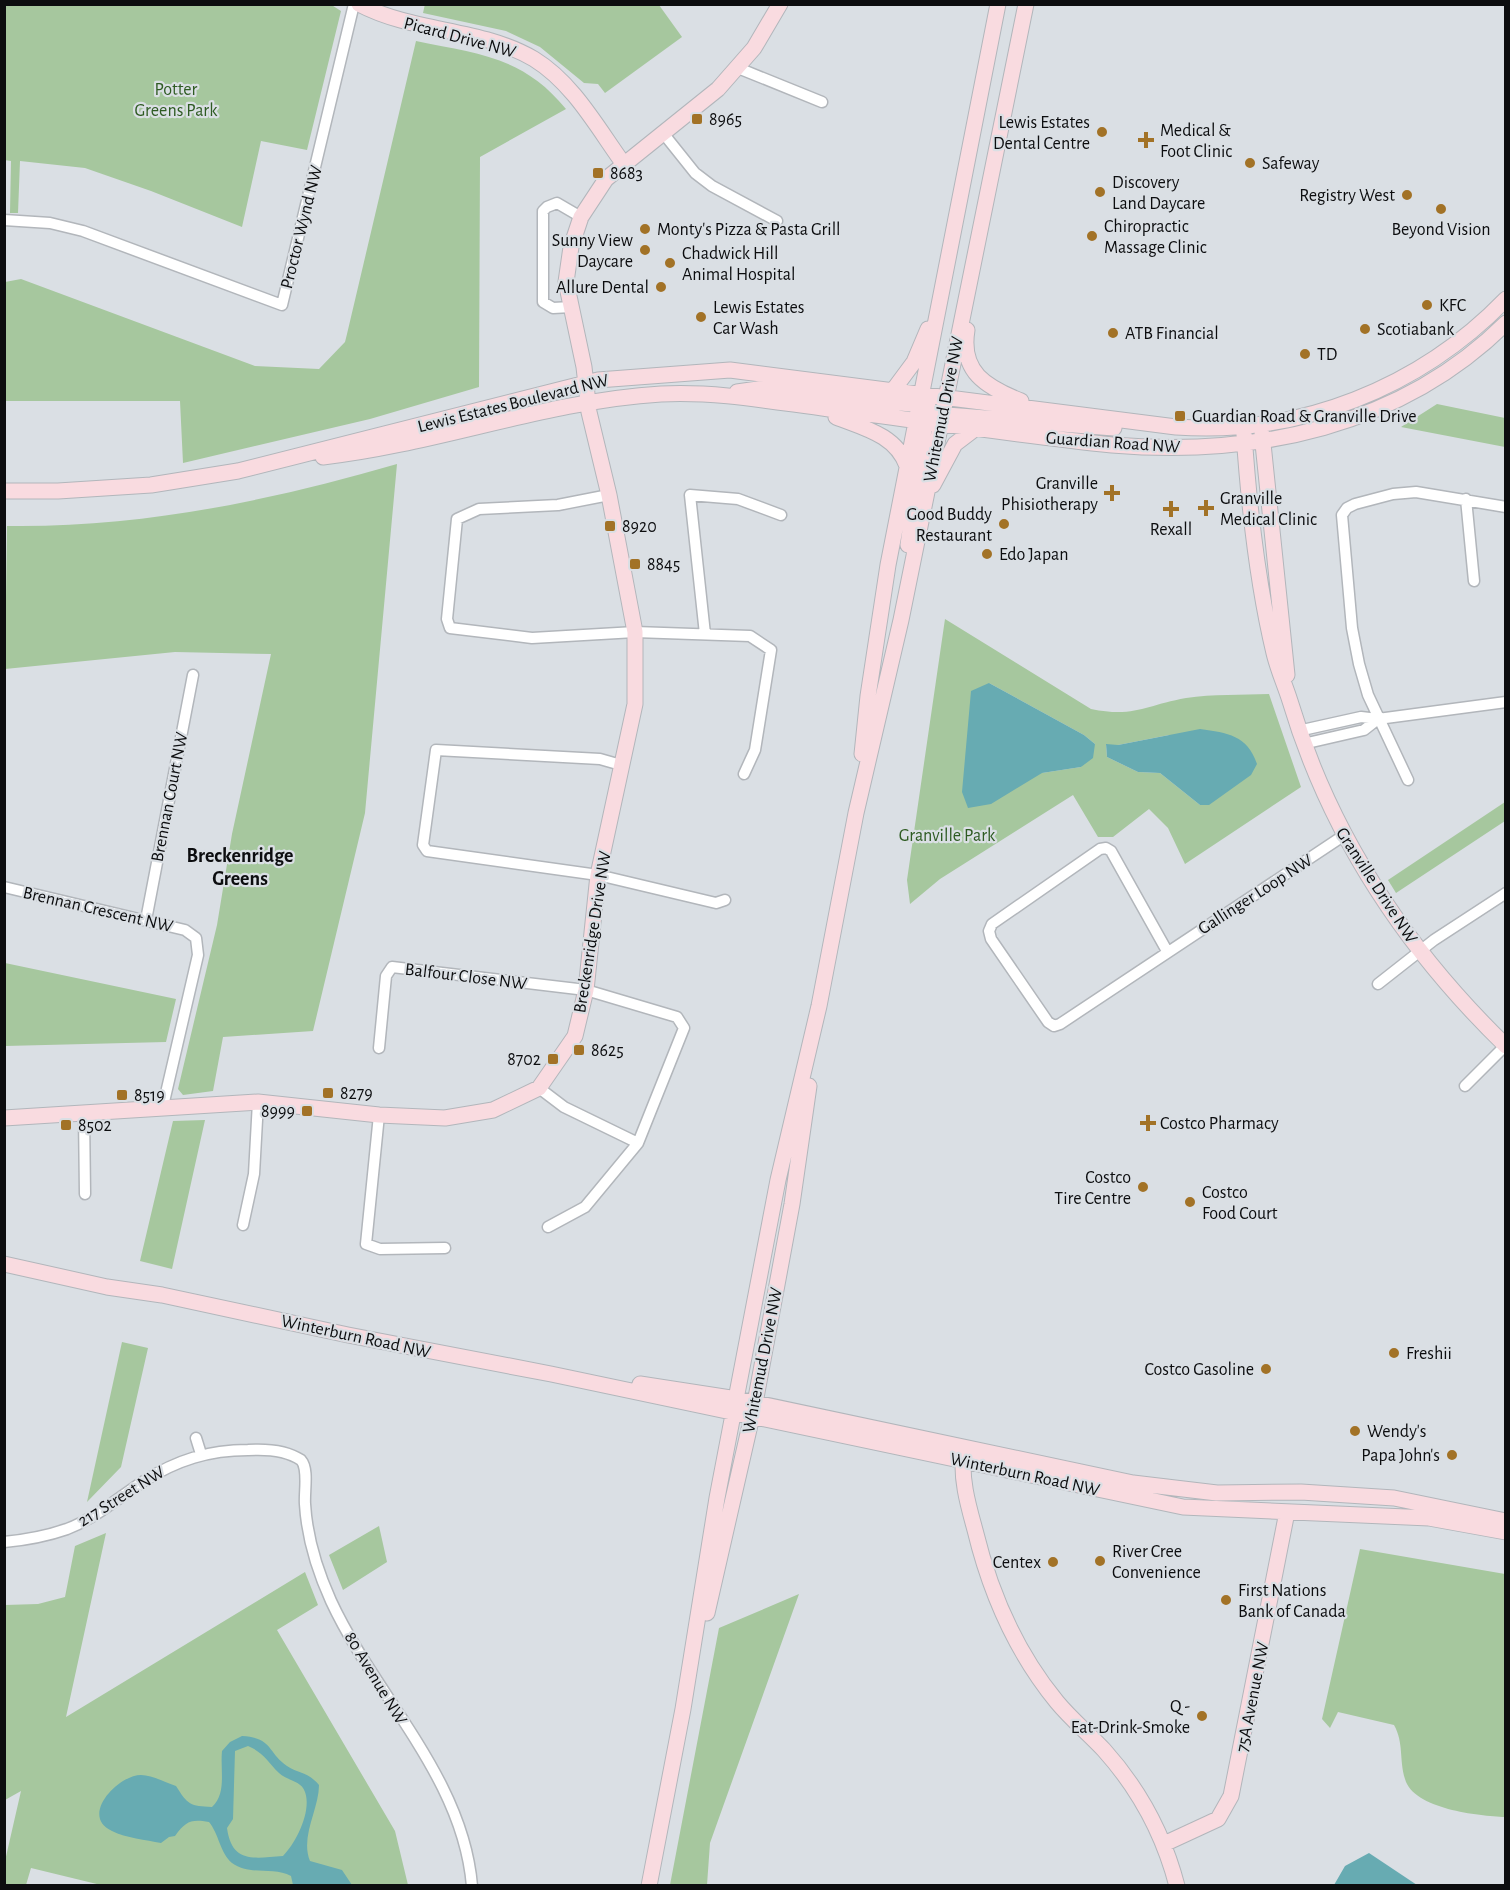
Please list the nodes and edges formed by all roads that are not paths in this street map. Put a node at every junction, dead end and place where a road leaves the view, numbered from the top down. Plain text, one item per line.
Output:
1 (354, 4) edge
2 (359, 4) edge
3 (780, 4) edge
4 (998, 4) edge
5 (1026, 4) edge
6 (738, 68) junction
7 (822, 102) dead end
8 (663, 133) junction
9 (623, 163) junction
10 (581, 217) junction
11 (4, 220) edge
12 (777, 221) dead end
13 (969, 284) junction
14 (1506, 299) edge
15 (571, 308) junction
16 (938, 310) junction
17 (1506, 323) edge
18 (586, 382) junction
19 (894, 389) junction
20 (717, 396) junction
21 (945, 397) junction
22 (588, 402) junction
23 (811, 406) junction
24 (1040, 409) junction
25 (927, 412) junction
26 (1143, 423) junction
27 (1262, 424) junction
28 (1244, 427) junction
29 (976, 428) junction
30 (1263, 441) junction
31 (1245, 444) junction
32 (287, 459) junction
33 (908, 466) junction
34 (4, 491) edge
35 (927, 492) junction
36 (609, 495) junction
37 (1466, 499) junction
38 (1506, 507) edge
39 (782, 516) dead end
40 (1474, 581) dead end
41 (908, 584) junction
42 (635, 632) junction
43 (705, 634) junction
44 (193, 675) dead end
45 (1289, 699) junction
46 (1506, 702) edge
47 (1378, 719) junction
48 (1301, 737) junction
49 (621, 765) junction
50 (744, 774) dead end
51 (1408, 780) dead end
52 (856, 813) junction
53 (1343, 836) junction
54 (598, 875) junction
55 (4, 887) edge
56 (1506, 893) edge
57 (725, 900) dead end
58 (146, 920) junction
59 (1167, 951) junction
60 (1421, 953) junction
61 (1378, 984) dead end
62 (586, 990) junction
63 (1505, 1046) edge
64 (379, 1048) dead end
65 (1465, 1086) dead end
66 (539, 1088) junction
67 (258, 1102) junction
68 (162, 1106) junction
69 (84, 1114) junction
70 (380, 1115) junction
71 (4, 1118) edge
72 (638, 1143) junction
73 (85, 1194) dead end
74 (243, 1225) dead end
75 (548, 1227) dead end
76 (445, 1248) dead end
77 (4, 1254) edge
78 (4, 1264) edge
79 (162, 1294) junction
80 (744, 1410) junction
81 (196, 1438) dead end
82 (201, 1454) junction
83 (964, 1455) junction
84 (304, 1463) joint
85 (1431, 1504) junction
86 (1287, 1512) junction
87 (1506, 1521) edge
88 (1506, 1532) edge
89 (4, 1542) edge
90 (683, 1709) junction
91 (1164, 1845) junction
92 (472, 1886) edge
93 (649, 1886) edge
94 (1177, 1886) edge

1 - 11 street, Proctor Wynd NW
2 - 9 main road, Picard Drive NW
3 - 6 main road, Breckenridge Drive NW
4 - 16 main road, Whitemud Drive NW
5 - 13 main road, Whitemud Drive NW
6 - 7 street
6 - 8 main road, Breckenridge Drive NW
8 - 9 main road, Breckenridge Drive NW
8 - 12 street
9 - 10 main road, Breckenridge Drive NW
10 - 15 main road, Breckenridge Drive NW
10 - 15 street
13 - 21 main road, Whitemud Drive NW
13 - 24 main road
14 - 27 main road, Guardian Road NW
15 - 18 main road, Breckenridge Drive NW
16 - 19 main road
16 - 25 main road, Whitemud Drive NW
17 - 30 main road, Guardian Road NW
18 - 19 main road, Lewis Estates Boulevard NW
18 - 22 main road, Breckenridge Drive NW
18 - 32 main road, Lewis Estates Boulevard NW
19 - 25 main road, Lewis Estates Boulevard NW
20 - 22 main road, Lewis Estates Boulevard NW
20 - 23 main road, Lewis Estates Boulevard NW
20 - 25 main road
21 - 24 main road, Guardian Road NW
21 - 25 main road, Whitemud Drive NW
21 - 25 main road, Guardian Road NW
22 - 32 main road, Lewis Estates Boulevard NW
22 - 36 main road, Breckenridge Drive NW
23 - 25 main road, Lewis Estates Boulevard NW
23 - 33 main road
24 - 26 main road, Guardian Road NW
25 - 26 main road
25 - 29 main road, Guardian Road NW
25 - 33 main road, Whitemud Drive NW
25 - 35 main road, Whitemud Drive NW
25 - 41 main road
26 - 28 main road, Guardian Road NW
27 - 28 main road, Guardian Road NW
27 - 30 main road, Granville Drive NW
28 - 31 main road, Granville Drive NW
29 - 31 main road, Guardian Road NW
29 - 35 main road
30 - 31 main road, Guardian Road NW
30 - 45 main road, Granville Drive NW
31 - 45 main road, Granville Drive NW
32 - 34 main road, Lewis Estates Boulevard NW
33 - 52 main road, Whitemud Drive NW
35 - 41 main road, Whitemud Drive NW
36 - 42 main road, Breckenridge Drive NW
36 - 42 street
37 - 38 street
37 - 40 street
37 - 47 street
39 - 43 street
41 - 52 main road, Whitemud Drive NW
42 - 43 street
42 - 49 main road, Breckenridge Drive NW
43 - 50 street
44 - 58 street, Brennan Court NW
45 - 48 main road, Granville Drive NW
46 - 47 street
47 - 48 street
47 - 51 street
48 - 53 main road, Granville Drive NW
49 - 54 main road, Breckenridge Drive NW
49 - 54 street
52 - 80 main road, Whitemud Drive NW
53 - 59 street, Gallinger Loop NW
53 - 60 main road, Granville Drive NW
54 - 57 street
54 - 62 main road, Breckenridge Drive NW
55 - 58 street, Brennan Crescent NW
56 - 60 street
58 - 68 street, Brennan Crescent NW
59 - 59 street, Gallinger Loop NW
60 - 61 street
60 - 63 main road, Granville Drive NW
62 - 64 street, Balfour Close NW
62 - 66 main road, Breckenridge Drive NW
62 - 72 street
63 - 65 street
66 - 70 main road, Breckenridge Drive NW
66 - 72 street
67 - 68 main road, Breckenridge Drive NW
67 - 70 main road, Breckenridge Drive NW
67 - 74 street
68 - 69 main road, Breckenridge Drive NW
69 - 71 main road, Breckenridge Drive NW
69 - 73 street
70 - 76 street
72 - 75 street
77 - 79 main road, Winterburn Road NW
78 - 79 main road, Winterburn Road NW
79 - 80 main road, Winterburn Road NW
80 - 83 main road, Winterburn Road NW
80 - 90 main road, Whitemud Drive NW
80 - 90 main road, Whitemud Drive NW
81 - 82 street
82 - 84 street, 217 Street NW
82 - 89 street, 217 Street NW
83 - 85 main road, Winterburn Road NW
83 - 86 main road, Winterburn Road NW
83 - 91 main road
84 - 92 street, 80 Avenue NW
85 - 86 main road
85 - 87 main road, Winterburn Road NW
86 - 88 main road, Winterburn Road NW
86 - 91 main road, 75A Avenue NW
90 - 93 main road, Whitemud Drive NW
91 - 94 main road

